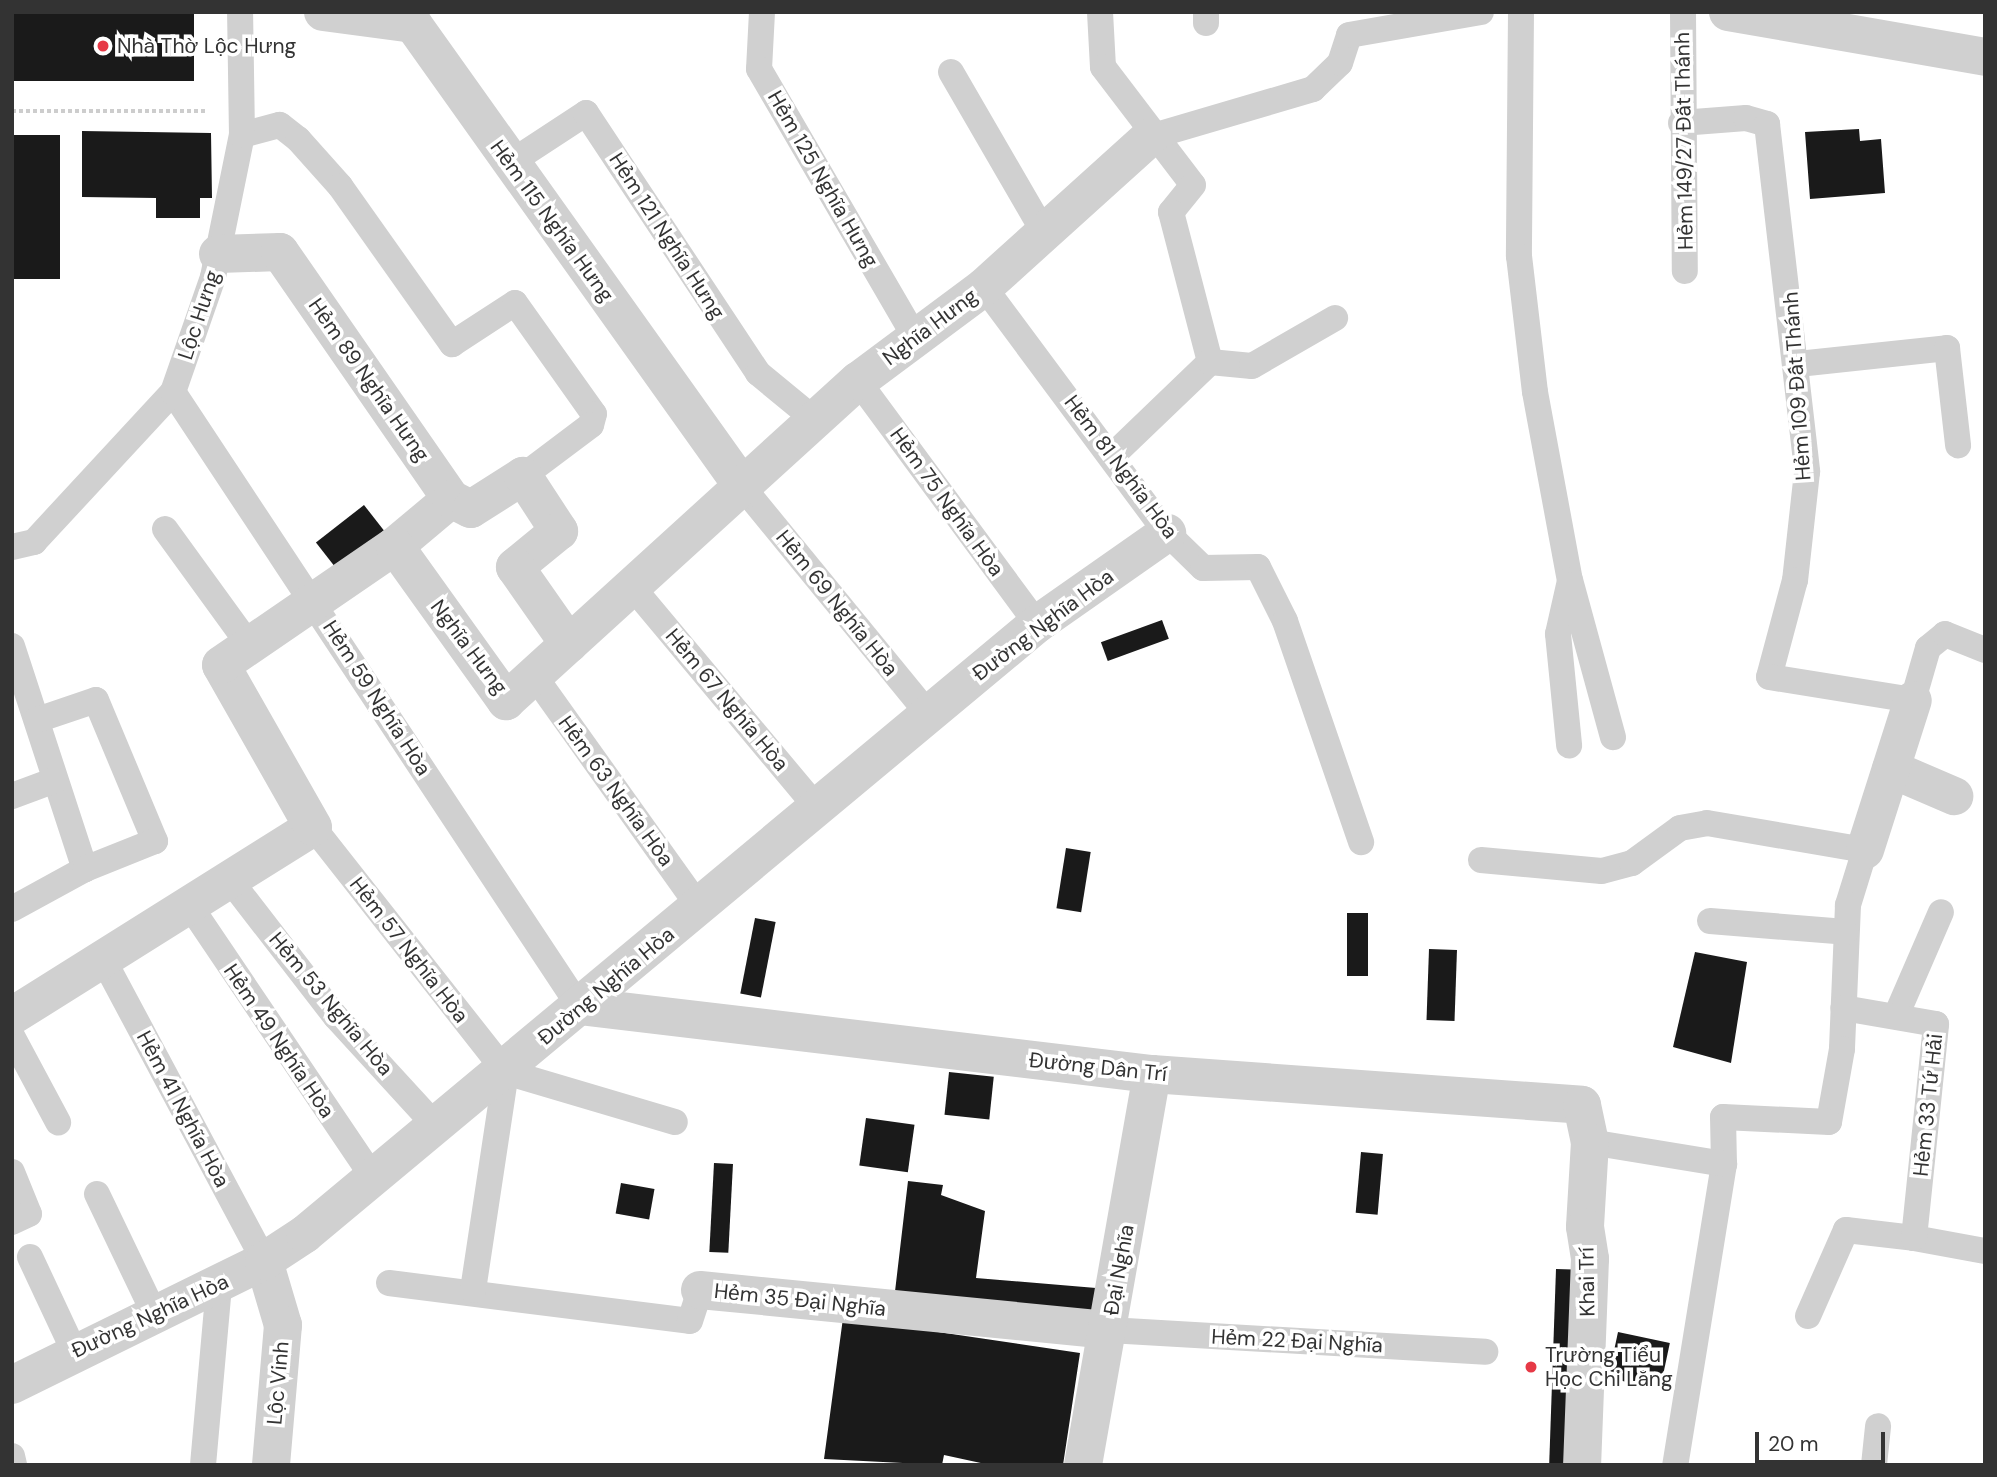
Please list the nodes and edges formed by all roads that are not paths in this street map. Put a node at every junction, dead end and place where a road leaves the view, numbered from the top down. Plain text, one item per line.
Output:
1 (240, 12) edge
2 (323, 12) edge
3 (762, 12) edge
4 (1100, 12) edge
5 (1481, 12) edge
6 (1521, 12) edge
7 (1683, 12) edge
8 (1728, 12) edge
9 (1985, 57) edge
10 (951, 72) dead end
11 (1681, 123) junction
12 (243, 135) junction
13 (1150, 136) junction
14 (510, 163) junction
15 (1043, 232) junction
16 (218, 254) junction
17 (1685, 271) dead end
18 (984, 287) junction
19 (1335, 318) dead end
20 (915, 337) junction
21 (1210, 362) junction
22 (1798, 364) junction
23 (858, 381) junction
24 (173, 392) junction
25 (815, 420) junction
26 (1958, 445) dead end
27 (1114, 454) junction
28 (523, 476) junction
29 (745, 490) junction
30 (451, 499) junction
31 (165, 529) dead end
32 (1167, 533) junction
33 (395, 546) junction
34 (12, 548) edge
35 (1570, 580) junction
36 (634, 589) junction
37 (314, 603) junction
38 (1037, 624) junction
39 (569, 644) junction
40 (12, 646) edge
41 (250, 646) junction
42 (1985, 650) edge
43 (533, 674) junction
44 (1913, 700) junction
45 (929, 715) junction
46 (37, 720) junction
47 (1613, 737) dead end
48 (1569, 745) dead end
49 (1891, 769) junction
50 (55, 779) junction
51 (12, 796) edge
52 (1954, 796) dead end
53 (819, 810) junction
54 (313, 827) junction
55 (1361, 842) dead end
56 (1865, 850) junction
57 (1482, 860) dead end
58 (85, 869) junction
59 (230, 880) junction
60 (190, 905) junction
61 (699, 907) junction
62 (12, 909) edge
63 (1941, 912) dead end
64 (1710, 921) dead end
65 (1846, 932) junction
66 (102, 957) junction
67 (579, 1006) junction
68 (1843, 1008) junction
69 (12, 1016) edge
70 (1896, 1016) junction
71 (12, 1036) edge
72 (506, 1072) junction
73 (1152, 1074) junction
74 (58, 1122) dead end
75 (675, 1122) dead end
76 (435, 1125) junction
77 (1590, 1142) junction
78 (1724, 1164) junction
79 (12, 1172) edge
80 (371, 1174) junction
81 (97, 1194) dead end
82 (12, 1222) edge
83 (1914, 1238) junction
84 (1985, 1251) edge
85 (30, 1257) dead end
86 (264, 1261) junction
87 (389, 1283) dead end
88 (219, 1284) junction
89 (473, 1290) junction
90 (700, 1290) joint
91 (1808, 1316) dead end
92 (156, 1317) junction
93 (1109, 1329) junction
94 (74, 1351) junction
95 (1485, 1352) dead end
96 (12, 1385) edge
97 (1878, 1426) dead end
98 (12, 1456) edge
99 (15, 1465) edge
100 (203, 1465) edge
101 (271, 1465) edge
102 (1083, 1465) edge
103 (1582, 1465) edge
104 (1675, 1465) edge
105 (1874, 1465) edge

1 - 12 lane, Lộc Hưng
2 - 14 street, Hẻm 115 Nghĩa Hưng
3 - 20 lane, Hẻm 125 Nghĩa Hưng
4 - 13 lane
5 - 13 lane
6 - 35 lane
7 - 11 lane, Hẻm 149/27 Đất Thánh
8 - 9 street
10 - 15 lane
11 - 17 lane, Hẻm 149/27 Đất Thánh
11 - 22 lane, Hẻm 109 Đất Thánh
12 - 16 lane, Lộc Hưng
12 - 28 lane
13 - 15 street, Nghĩa Hưng
13 - 21 lane
14 - 25 lane, Hẻm 121 Nghĩa Hưng
14 - 29 street, Hẻm 115 Nghĩa Hưng
15 - 18 street, Nghĩa Hưng
16 - 24 lane, Lộc Hưng
16 - 30 street, Hẻm 89 Nghĩa Hưng
18 - 20 street, Nghĩa Hưng
18 - 27 lane, Hẻm 81 Nghĩa Hòa
19 - 21 lane
20 - 23 street, Nghĩa Hưng
21 - 27 lane
22 - 26 lane
22 - 44 lane, Hẻm 109 Đất Thánh
23 - 25 street, Nghĩa Hưng
23 - 38 lane, Hẻm 75 Nghĩa Hòa
24 - 34 lane, Lộc Hưng
24 - 37 lane, Hẻm 59 Nghĩa Hòa
25 - 29 street, Nghĩa Hưng
27 - 32 lane, Hẻm 81 Nghĩa Hòa
28 - 30 street
28 - 39 street
29 - 36 street, Nghĩa Hưng
29 - 45 lane, Hẻm 69 Nghĩa Hòa
30 - 33 street
31 - 41 lane
32 - 38 street, Đường Nghĩa Hòa
32 - 55 lane, Hẻm 81 Nghĩa Hòa
33 - 37 street
33 - 43 street, Nghĩa Hưng
35 - 47 lane
35 - 48 lane
36 - 39 street, Nghĩa Hưng
36 - 53 lane, Hẻm 67 Nghĩa Hòa
37 - 41 street
37 - 67 lane, Hẻm 59 Nghĩa Hòa
38 - 45 street, Đường Nghĩa Hòa
39 - 43 street, Nghĩa Hưng
40 - 46 lane
41 - 54 street
42 - 44 lane
43 - 61 lane, Hẻm 63 Nghĩa Hòa
44 - 49 street
45 - 53 street, Đường Nghĩa Hòa
46 - 50 lane
46 - 58 lane
49 - 52 street
49 - 56 street
50 - 51 lane
50 - 58 lane
53 - 61 street, Đường Nghĩa Hòa
54 - 59 street
54 - 72 lane, Hẻm 57 Nghĩa Hòa
56 - 57 lane
56 - 65 lane
58 - 62 lane
59 - 60 street
59 - 76 lane, Hẻm 53 Nghĩa Hòa
60 - 66 street
60 - 80 lane, Hẻm 49 Nghĩa Hòa
61 - 67 street, Đường Nghĩa Hòa
63 - 70 lane
64 - 65 lane
65 - 68 lane
66 - 69 street
66 - 86 lane, Hẻm 41 Nghĩa Hòa
67 - 72 street, Đường Nghĩa Hòa
67 - 73 street, Đường Dân Trí
68 - 70 lane, Hẻm 33 Tứ Hải
68 - 78 lane
70 - 83 lane, Hẻm 33 Tứ Hải
71 - 74 lane
72 - 75 lane
72 - 76 street, Đường Nghĩa Hòa
72 - 89 lane
73 - 77 street, Đường Dân Trí
73 - 93 street, Đại Nghĩa
76 - 80 street, Đường Nghĩa Hòa
77 - 78 lane
77 - 103 street, Khai Trí
78 - 104 lane
79 - 82 lane
80 - 86 street, Đường Nghĩa Hòa
81 - 92 lane
83 - 84 lane
83 - 91 lane
85 - 94 lane
86 - 88 street, Đường Nghĩa Hòa
86 - 101 street, Lộc Vinh
87 - 89 lane, Hẻm 35 Đại Nghĩa
88 - 92 street, Đường Nghĩa Hòa
88 - 100 lane
89 - 90 lane, Hẻm 35 Đại Nghĩa
90 - 93 street, Hẻm 35 Đại Nghĩa
92 - 94 street, Đường Nghĩa Hòa
93 - 95 lane, Hẻm 22 Đại Nghĩa
93 - 102 street, Đại Nghĩa
94 - 96 street, Đường Nghĩa Hòa
97 - 105 lane
98 - 99 lane

